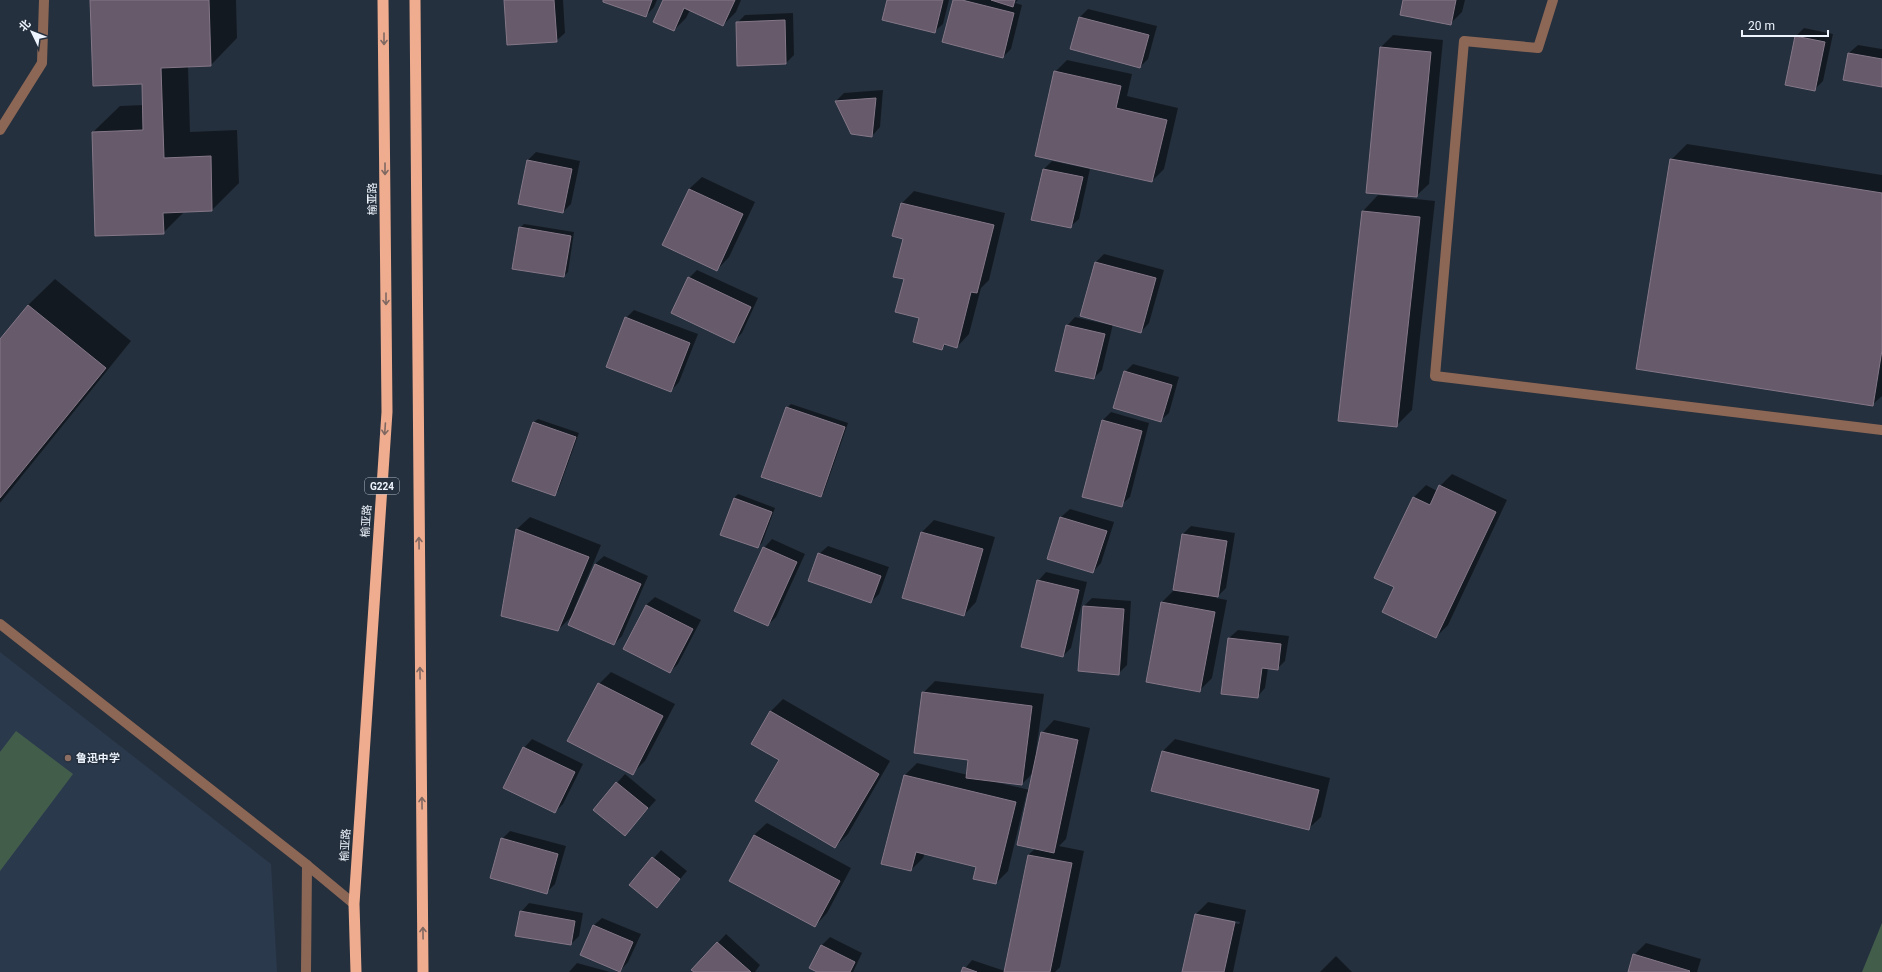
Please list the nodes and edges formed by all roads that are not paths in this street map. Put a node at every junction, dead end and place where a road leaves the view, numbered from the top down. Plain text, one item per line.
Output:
1 (44, 0) edge
2 (383, 0) edge
3 (415, 0) edge
4 (1553, 0) edge
5 (0, 130) edge
6 (1882, 430) edge
7 (0, 624) edge
8 (307, 865) junction
9 (354, 904) junction
10 (306, 972) edge
11 (356, 972) edge
12 (423, 972) edge

1 - 5 street
2 -> 9 highway, 榆亚路 / G224
12 -> 3 highway
4 - 6 street
7 - 8 street
8 - 9 street
8 - 10 street
9 - 11 highway, 榆亚路 / G224

